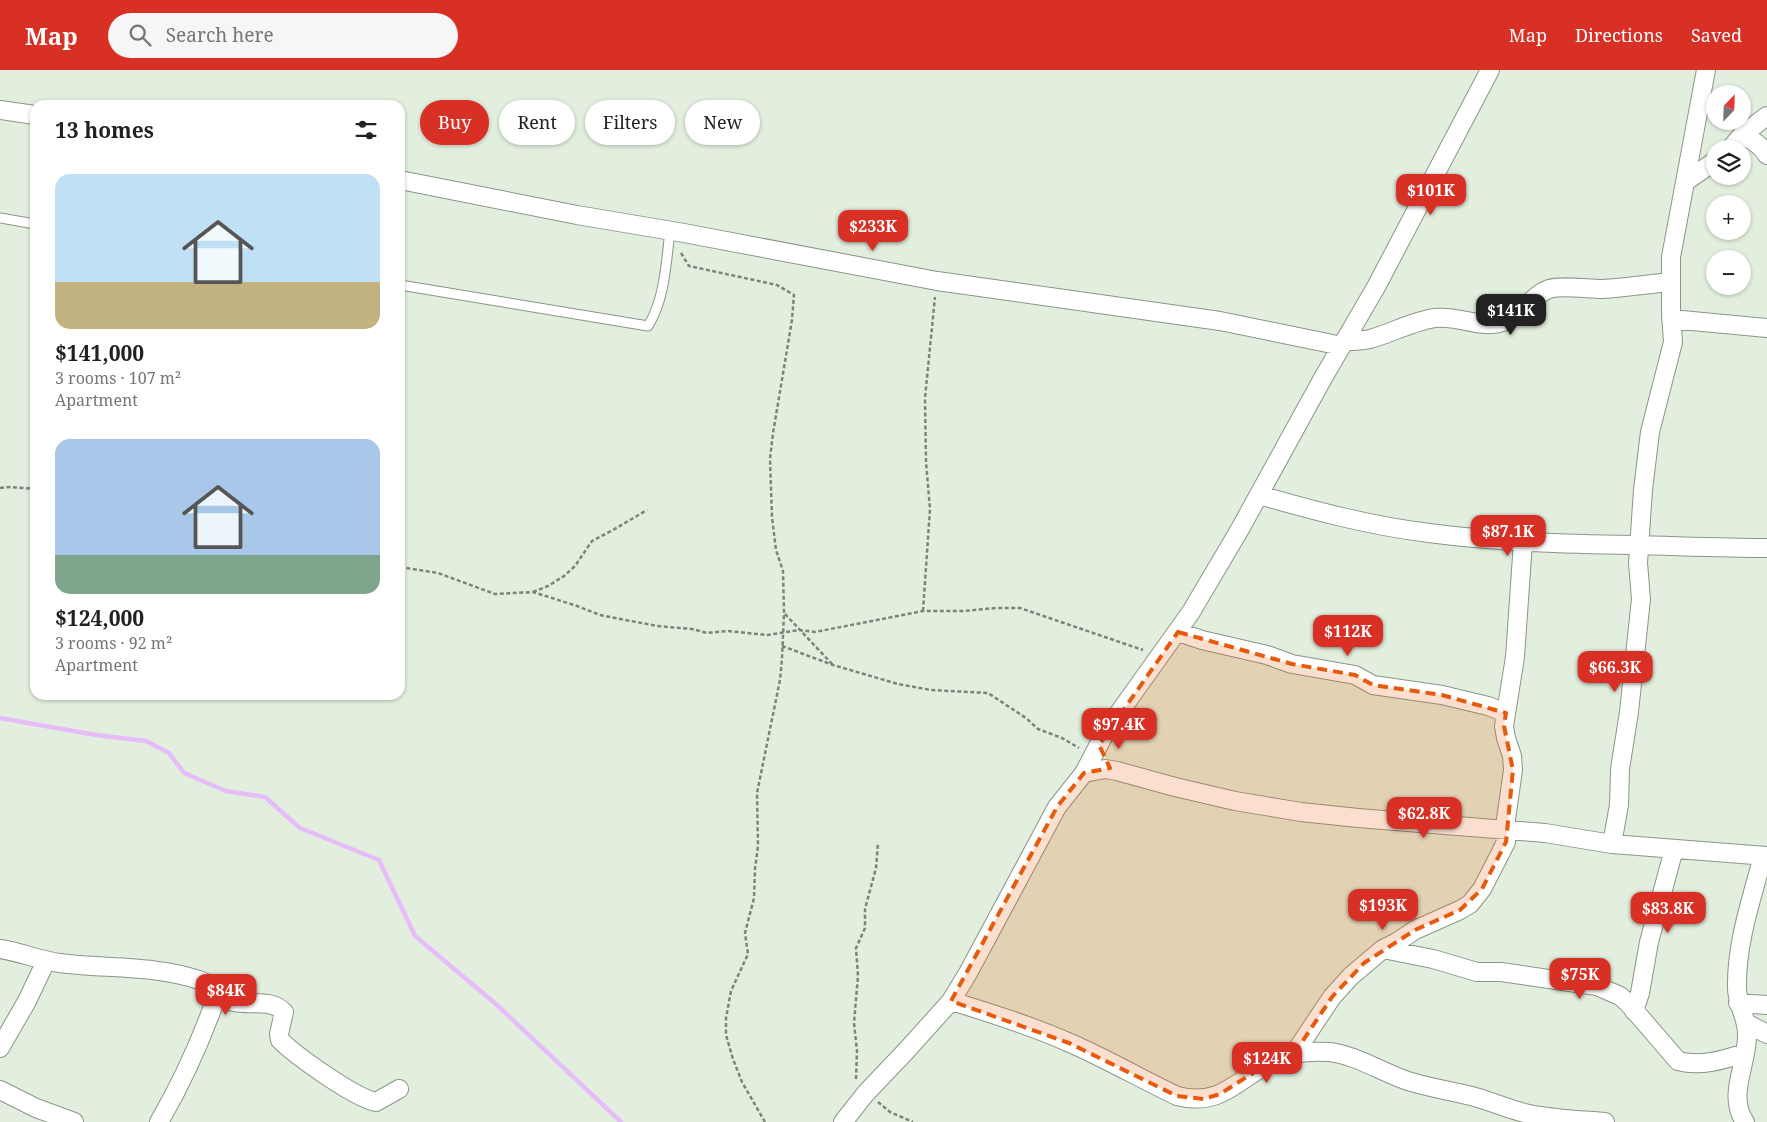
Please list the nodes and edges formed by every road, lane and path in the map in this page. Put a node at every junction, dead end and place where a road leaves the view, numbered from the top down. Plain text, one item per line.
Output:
1 (1490, 70) edge
2 (1706, 70) edge
3 (0, 110) edge
4 (30, 114) edge
5 (1767, 116) edge
6 (1742, 135) junction
7 (1738, 140) edge
8 (1767, 155) edge
9 (1706, 167) edge
10 (405, 181) edge
11 (1685, 182) junction
12 (0, 218) edge
13 (30, 223) edge
14 (677, 232) junction
15 (936, 281) junction
16 (1670, 282) junction
17 (405, 286) edge
18 (1671, 319) junction
19 (1767, 328) edge
20 (1343, 344) junction
21 (0, 488) edge
22 (30, 489) edge
23 (1259, 495) junction
24 (647, 510) dead end
25 (1523, 542) junction
26 (1640, 546) junction
27 (1767, 548) edge
28 (405, 568) edge
29 (532, 592) junction
30 (922, 611) junction
31 (784, 613) junction
32 (799, 630) junction
33 (783, 632) junction
34 (1178, 632) junction
35 (782, 646) junction
36 (1160, 657) junction
37 (833, 665) junction
38 (1506, 713) junction
39 (1096, 750) junction
40 (1117, 771) junction
41 (1084, 772) junction
42 (1506, 829) junction
43 (878, 843) dead end
44 (1612, 844) junction
45 (1674, 850) junction
46 (1765, 856) edge
47 (1383, 948) junction
48 (0, 949) edge
49 (46, 961) junction
50 (218, 993) junction
51 (950, 1001) junction
52 (1738, 1004) junction
53 (1767, 1005) edge
54 (1634, 1011) junction
55 (1746, 1023) junction
56 (1767, 1034) edge
57 (0, 1048) edge
58 (1745, 1053) junction
59 (1294, 1054) junction
60 (0, 1090) edge
61 (399, 1090) dead end
62 (866, 1093) junction
63 (74, 1122) edge
64 (159, 1122) edge
65 (765, 1122) edge
66 (842, 1122) edge
67 (912, 1122) edge
68 (1605, 1122) edge
69 (1745, 1122) edge

1 - 20 street
2 - 11 street
3 - 4 street
5 - 6 street
6 - 7 street
6 - 8 street
9 - 11 street
10 - 14 street
11 - 16 street
12 - 13 lane
14 - 15 street
14 - 17 lane
14 - 31 path
15 - 20 street
15 - 30 path
16 - 18 street
16 - 20 street
18 - 19 street
18 - 26 street
20 - 23 street
21 - 22 path
23 - 25 street
23 - 34 street
24 - 29 path
25 - 26 street
25 - 38 street
26 - 27 street
26 - 44 street
28 - 29 path
29 - 33 path
30 - 32 path
30 - 36 path
31 - 32 path
31 - 33 path
32 - 33 path
32 - 37 path
33 - 35 path
34 - 36 street
34 - 38 street
35 - 37 path
35 - 65 path
36 - 39 street
37 - 39 path
38 - 42 street
39 - 40 street
39 - 41 street
40 - 41 street
40 - 42 street
41 - 51 street
42 - 44 street
42 - 47 street
43 - 62 path
44 - 45 street
45 - 46 street
45 - 54 street
46 - 52 street
47 - 54 street
47 - 59 street
48 - 49 street
49 - 50 street
49 - 57 street
50 - 61 street
50 - 64 street
51 - 59 street
51 - 62 street
52 - 53 street
52 - 55 street
54 - 58 street
55 - 56 street
55 - 58 street
58 - 69 street
59 - 68 street
60 - 63 street
62 - 66 street
62 - 67 path

